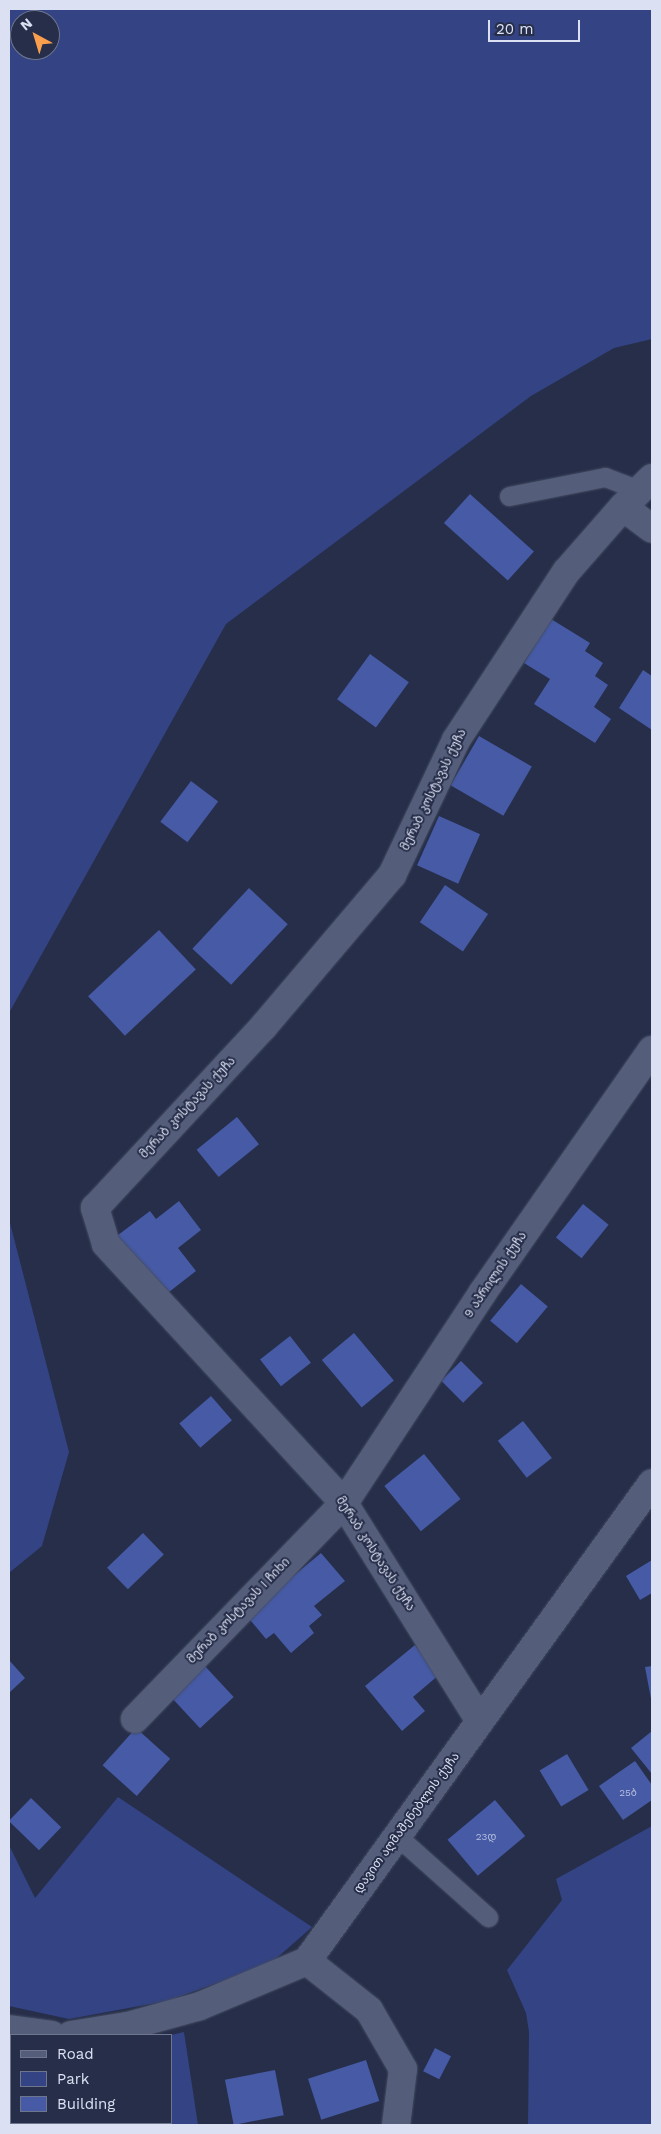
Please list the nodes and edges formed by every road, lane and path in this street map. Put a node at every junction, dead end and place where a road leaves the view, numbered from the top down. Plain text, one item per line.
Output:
1 (638, 492) edge
2 (509, 496) dead end
3 (652, 529) edge
4 (652, 1050) edge
5 (652, 1483) edge
6 (344, 1503) junction
7 (135, 1719) dead end
8 (480, 1721) junction
9 (397, 1836) junction
10 (488, 1917) dead end
11 (307, 1961) junction
12 (9, 2029) edge
13 (45, 2034) edge
14 (77, 2034) edge
15 (396, 2125) edge

1 - 2 lane
1 - 3 street
1 - 6 street, მერაბ კოსტავას ქუჩა
4 - 6 street, 9 აპრილის ქუჩა
5 - 8 street, დავით აღმაშენებლის ქუჩა
6 - 7 street, მერაბ კოსტავას I ჩიხი
6 - 8 street, მერაბ კოსტავას ქუჩა
8 - 9 street, დავით აღმაშენებლის ქუჩა
9 - 10 lane
9 - 11 street, დავით აღმაშენებლის ქუჩა
11 - 14 street
11 - 15 street
12 - 13 street

